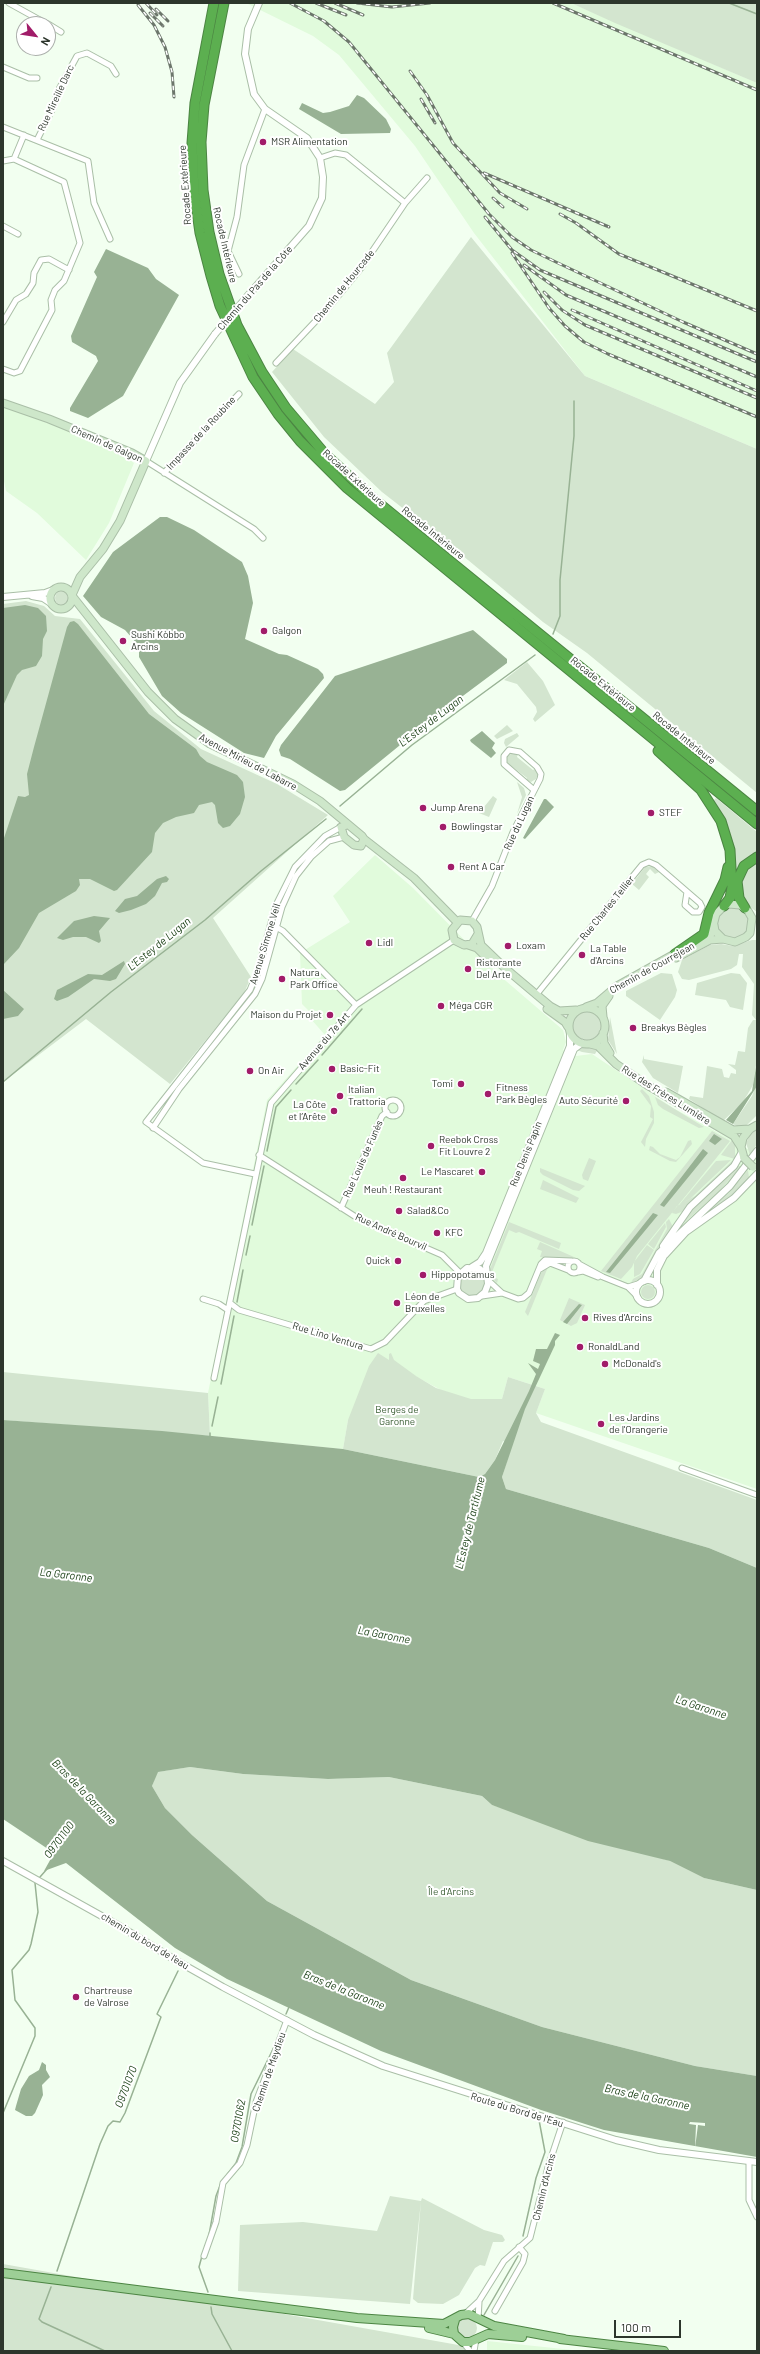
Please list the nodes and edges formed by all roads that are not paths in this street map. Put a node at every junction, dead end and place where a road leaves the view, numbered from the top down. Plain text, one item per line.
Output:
1 (9, 3) edge
2 (259, 3) edge
3 (220, 4) edge
4 (33, 16) edge
5 (56, 29) edge
6 (61, 32) dead end
7 (3, 67) edge
8 (116, 74) dead end
9 (37, 78) dead end
10 (265, 109) junction
11 (3, 127) edge
12 (24, 135) junction
13 (37, 140) junction
14 (320, 158) junction
15 (14, 159) junction
16 (3, 161) edge
17 (427, 178) dead end
18 (406, 203) junction
19 (3, 226) edge
20 (18, 234) dead end
21 (110, 239) dead end
22 (69, 270) junction
23 (239, 274) dead end
24 (3, 322) edge
25 (276, 363) dead end
26 (3, 369) edge
27 (239, 394) dead end
28 (3, 403) edge
29 (146, 461) junction
30 (164, 473) junction
31 (263, 538) dead end
32 (80, 577) junction
33 (64, 587) junction
34 (53, 590) junction
35 (20, 594) junction
36 (73, 596) junction
37 (3, 597) edge
38 (52, 604) junction
39 (65, 608) junction
40 (84, 613) junction
41 (589, 687) junction
42 (660, 733) junction
43 (534, 790) junction
44 (757, 804) edge
45 (757, 812) edge
46 (757, 824) edge
47 (344, 826) junction
48 (344, 837) junction
49 (363, 842) junction
50 (728, 842) junction
51 (757, 857) edge
52 (293, 875) junction
53 (687, 892) dead end
54 (724, 906) junction
55 (745, 908) junction
56 (472, 921) junction
57 (457, 922) junction
58 (714, 925) junction
59 (276, 927) junction
60 (752, 927) junction
61 (478, 934) junction
62 (757, 935) edge
63 (723, 939) junction
64 (454, 940) junction
65 (269, 942) junction
66 (468, 945) junction
67 (675, 954) junction
68 (536, 995) junction
69 (356, 1005) junction
70 (586, 1007) junction
71 (576, 1010) junction
72 (603, 1017) junction
73 (569, 1030) junction
74 (603, 1034) junction
75 (586, 1044) junction
76 (177, 1088) junction
77 (387, 1112) dead end
78 (754, 1126) edge
79 (153, 1128) junction
80 (757, 1151) edge
81 (743, 1152) junction
82 (259, 1155) junction
83 (755, 1168) edge
84 (255, 1174) junction
85 (757, 1174) edge
86 (341, 1208) junction
87 (662, 1254) junction
88 (572, 1261) junction
89 (580, 1264) junction
90 (471, 1267) junction
91 (568, 1270) junction
92 (578, 1272) junction
93 (460, 1273) junction
94 (537, 1273) junction
95 (603, 1277) junction
96 (487, 1278) junction
97 (642, 1282) junction
98 (657, 1285) junction
99 (628, 1287) junction
100 (457, 1289) junction
101 (502, 1293) junction
102 (482, 1296) junction
103 (637, 1296) junction
104 (203, 1299) dead end
105 (230, 1303) junction
106 (228, 1310) junction
107 (214, 1378) dead end
108 (682, 1468) dead end
109 (757, 1495) edge
110 (3, 1861) edge
111 (287, 2020) junction
112 (562, 2123) junction
113 (749, 2161) junction
114 (757, 2162) edge
115 (757, 2217) edge
116 (519, 2247) junction
117 (204, 2256) dead end
118 (3, 2273) edge
119 (479, 2301) junction
120 (495, 2311) dead end
121 (465, 2314) junction
122 (356, 2318) junction
123 (479, 2319) junction
124 (455, 2320) junction
125 (454, 2334) junction
126 (477, 2338) junction
127 (564, 2340) junction
128 (463, 2342) junction
129 (470, 2351) edge
130 (474, 2351) edge
131 (664, 2351) edge

1 - 4 street
2 - 10 street, Chemin du Pas de la Côte
3 - 41 highway, Rocade Extérieure
3 - 42 highway, Rocade Intérieure
5 - 6 street
7 - 9 street
8 - 13 street, Rue Mireille Darc
10 - 14 street, Chemin du Pas de la Côte
10 - 23 street
11 - 12 street
12 - 13 street
12 - 15 street
13 - 21 street
14 - 18 street
14 - 29 street, Chemin du Pas de la Côte, bridge
15 - 16 street
15 - 22 street
17 - 18 street, Chemin de Hourcade
18 - 25 street, Chemin de Hourcade
19 - 20 street
22 - 24 street
22 - 26 street
27 - 30 street, Impasse de la Roubine
28 - 29 main road, Chemin de Galgon
29 - 30 street, Chemin de Galgon
29 - 32 main road, Chemin du Pas de la Côte
30 - 31 street, Chemin de Galgon
32 - 33 main road, Chemin du Pas de la Côte
32 - 36 main road, Chemin du Pas de la Côte
33 - 34 main road
33 - 36 main road
34 - 35 street
34 - 38 main road
35 - 37 street
35 - 38 street
36 - 39 main road
36 - 40 main road, Avenue Mirieu de Labarre
38 - 39 main road
39 - 40 main road
40 - 47 main road, Avenue Mirieu de Labarre
41 - 46 highway, Rocade Extérieure
41 - 50 highway
42 - 44 highway
42 - 45 highway, Rocade Intérieure
43 - 43 street, Rue du Lugan
43 - 56 street, Rue du Lugan
47 - 48 main road
47 - 49 main road, Avenue Mirieu de Labarre
47 - 52 street, Avenue Simone Veil
48 - 49 main road, Avenue Mirieu de Labarre
48 - 52 street, Avenue Simone Veil
49 - 57 main road, Avenue Mirieu de Labarre
50 - 54 highway
50 - 67 highway
51 - 55 highway
52 - 59 street, Avenue Simone Veil
52 - 65 street, Avenue Simone Veil
53 - 68 street, Rue Charles Tellier
54 - 55 main road
54 - 58 main road
55 - 60 main road
56 - 57 main road
56 - 61 main road
57 - 64 main road
58 - 63 main road
58 - 67 main road, Chemin de Courrejean
59 - 65 street, Avenue Simone Veil
59 - 69 street
60 - 62 main road
60 - 63 main road
61 - 66 main road
61 - 68 main road
63 - 72 main road, Chemin de Courrejean
64 - 66 main road
64 - 69 street, Avenue du 7e Art
65 - 76 street, Avenue Simone Veil
66 - 73 main road
67 - 70 main road, Chemin de Courrejean
68 - 71 main road
69 - 82 street, Avenue du 7e Art
70 - 71 main road
70 - 72 main road
71 - 73 main road
72 - 74 main road
73 - 75 main road
73 - 90 street, Rue Denis Papin
74 - 75 main road
74 - 78 main road, Rue des Frères Lumière
75 - 81 main road, Rue des Frères Lumière
75 - 96 street, Rue Denis Papin
76 - 79 street, Avenue Simone Veil
76 - 79 street, Avenue Simone Veil
77 - 86 street, Rue Louis de Funès
78 - 81 main road
79 - 84 street
80 - 87 street
81 - 83 main road, Rue des Frères Lumière, bridge
81 - 87 street
82 - 84 street, Avenue du 7e Art
82 - 86 street, Rue André Bourvil
84 - 105 street, Avenue du 7e Art
85 - 87 street
86 - 93 street, Rue André Bourvil
87 - 97 street
87 - 98 street
88 - 89 street
88 - 91 street
88 - 94 street
89 - 92 street
89 - 95 street
90 - 93 street
90 - 96 street
91 - 92 street
91 - 94 street
92 - 95 street
93 - 100 street
94 - 101 street
95 - 99 street
96 - 101 street
96 - 102 street
97 - 98 street
97 - 99 street
97 - 103 street
98 - 103 street
99 - 103 street
100 - 102 street
100 - 105 street, Rue Lino Ventura
101 - 102 street
104 - 106 street
105 - 106 street, Avenue du 7e Art
106 - 107 street, Avenue du 7e Art
108 - 109 street
110 - 111 street, chemin du bord de l'eau
111 - 112 street, Route du Bord de l'Eau
111 - 117 street, Chemin de Meydieu
112 - 113 street, Route du Bord de l'Eau
112 - 116 street, Chemin d'Arcins
113 - 114 street, Route du Bord de l'Eau
113 - 115 street
116 - 119 street, Chemin d'Arcins
116 - 120 street
118 - 122 main road
119 - 121 street, Chemin d'Arcins
119 - 123 street, Chemin d'Arcins
121 - 123 main road
121 - 124 main road
122 - 124 main road
122 - 125 main road
123 - 126 main road
123 - 127 main road
124 - 125 main road
125 - 128 main road
126 - 127 main road
126 - 128 main road
126 - 130 street
127 - 131 main road
128 - 129 street

